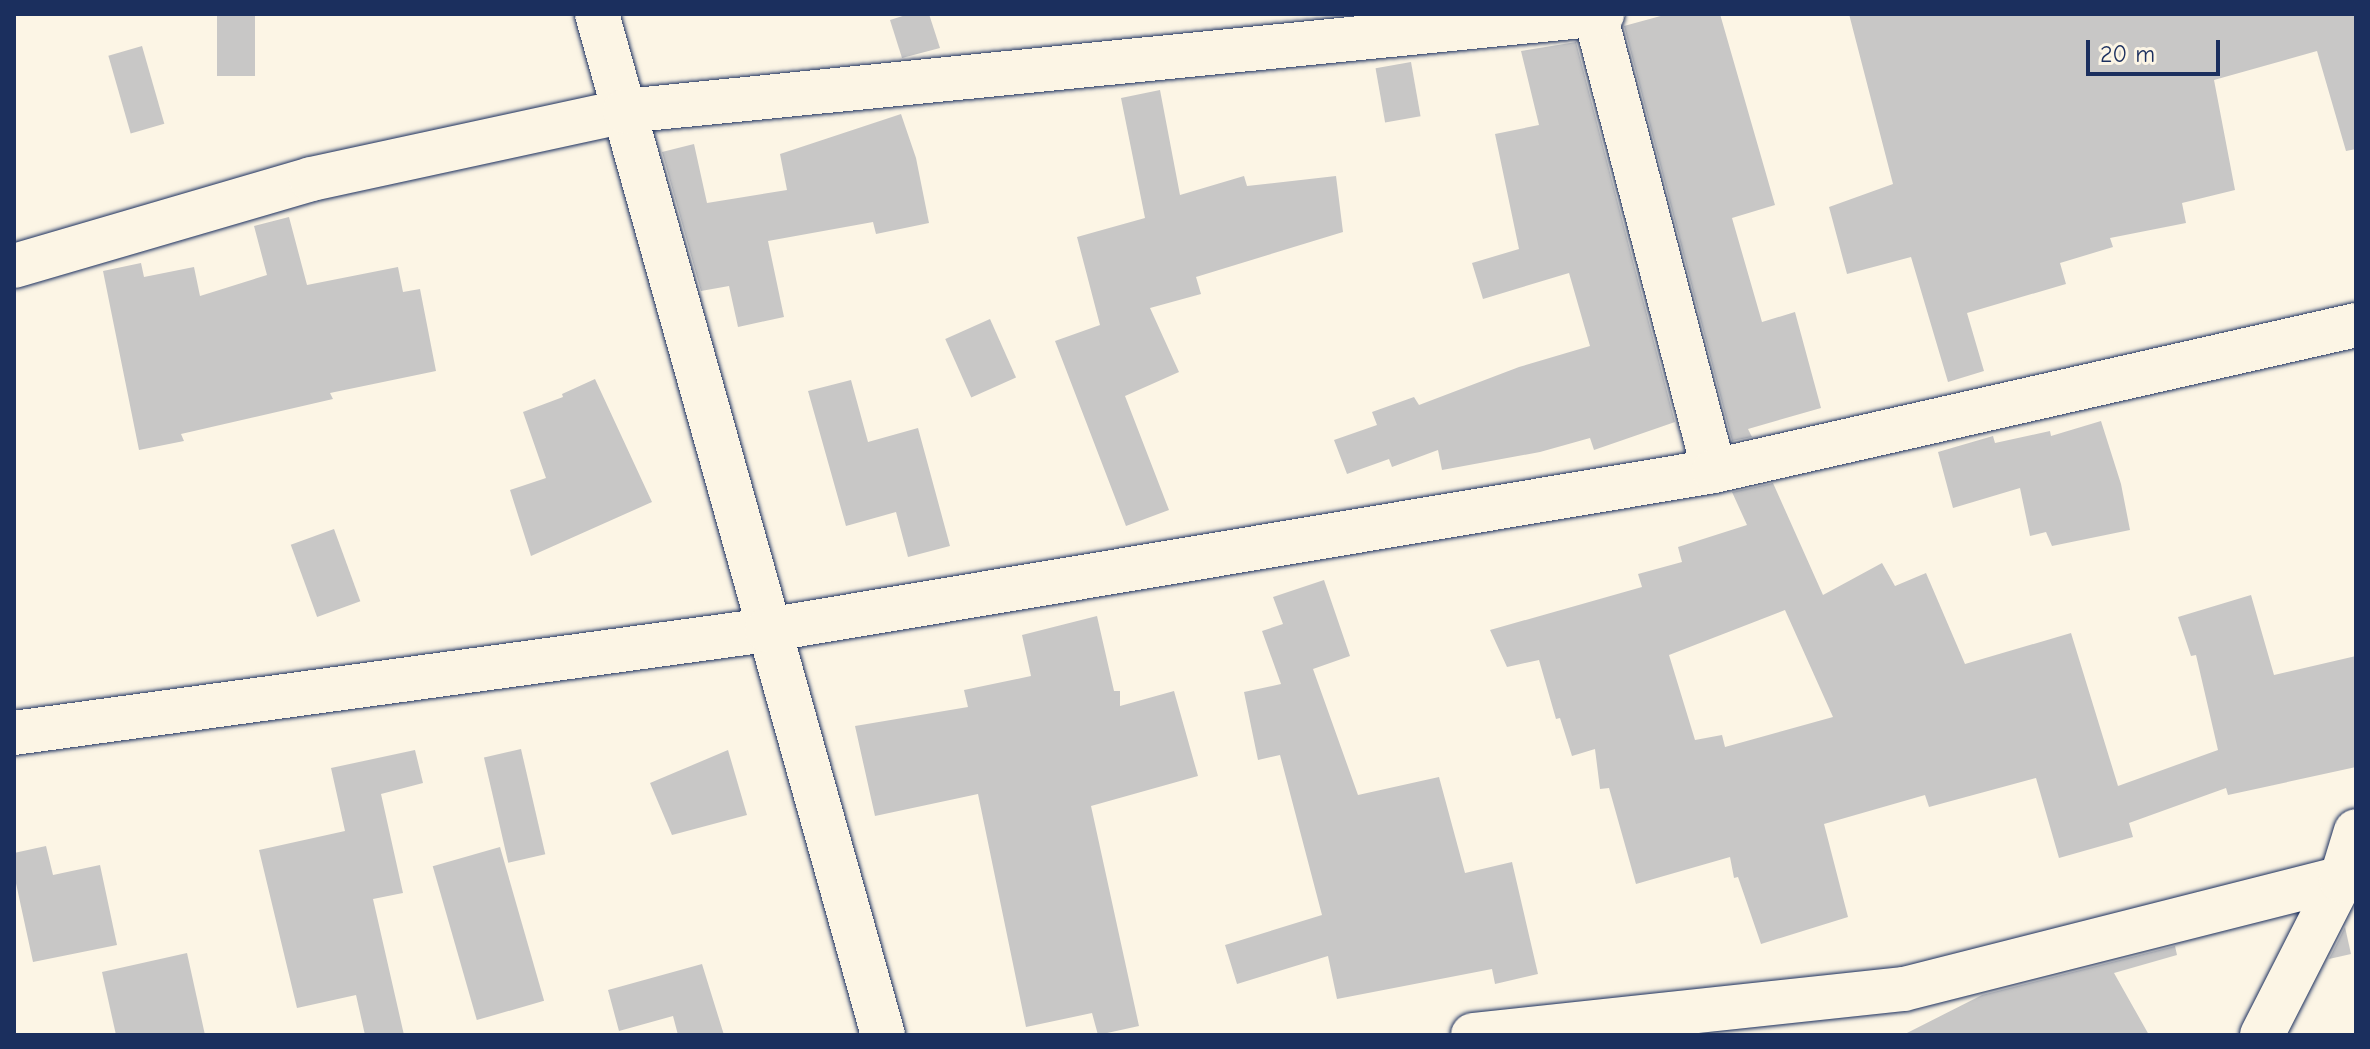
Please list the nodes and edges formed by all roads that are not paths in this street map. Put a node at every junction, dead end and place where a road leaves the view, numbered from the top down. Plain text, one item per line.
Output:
1 (597, 14) edge
2 (1597, 15) edge
3 (625, 111) junction
4 (14, 266) edge
5 (2356, 325) edge
6 (1714, 471) junction
7 (767, 630) junction
8 (14, 733) edge
9 (2356, 831) edge
10 (2349, 877) edge
11 (883, 1035) edge
12 (1473, 1035) edge
13 (2262, 1035) edge

1 - 3 street
2 - 3 street
2 - 6 street
3 - 4 street
3 - 7 street
5 - 6 street
6 - 7 street
7 - 8 street
7 - 11 street
9 - 10 street
10 - 12 street
10 - 13 street

